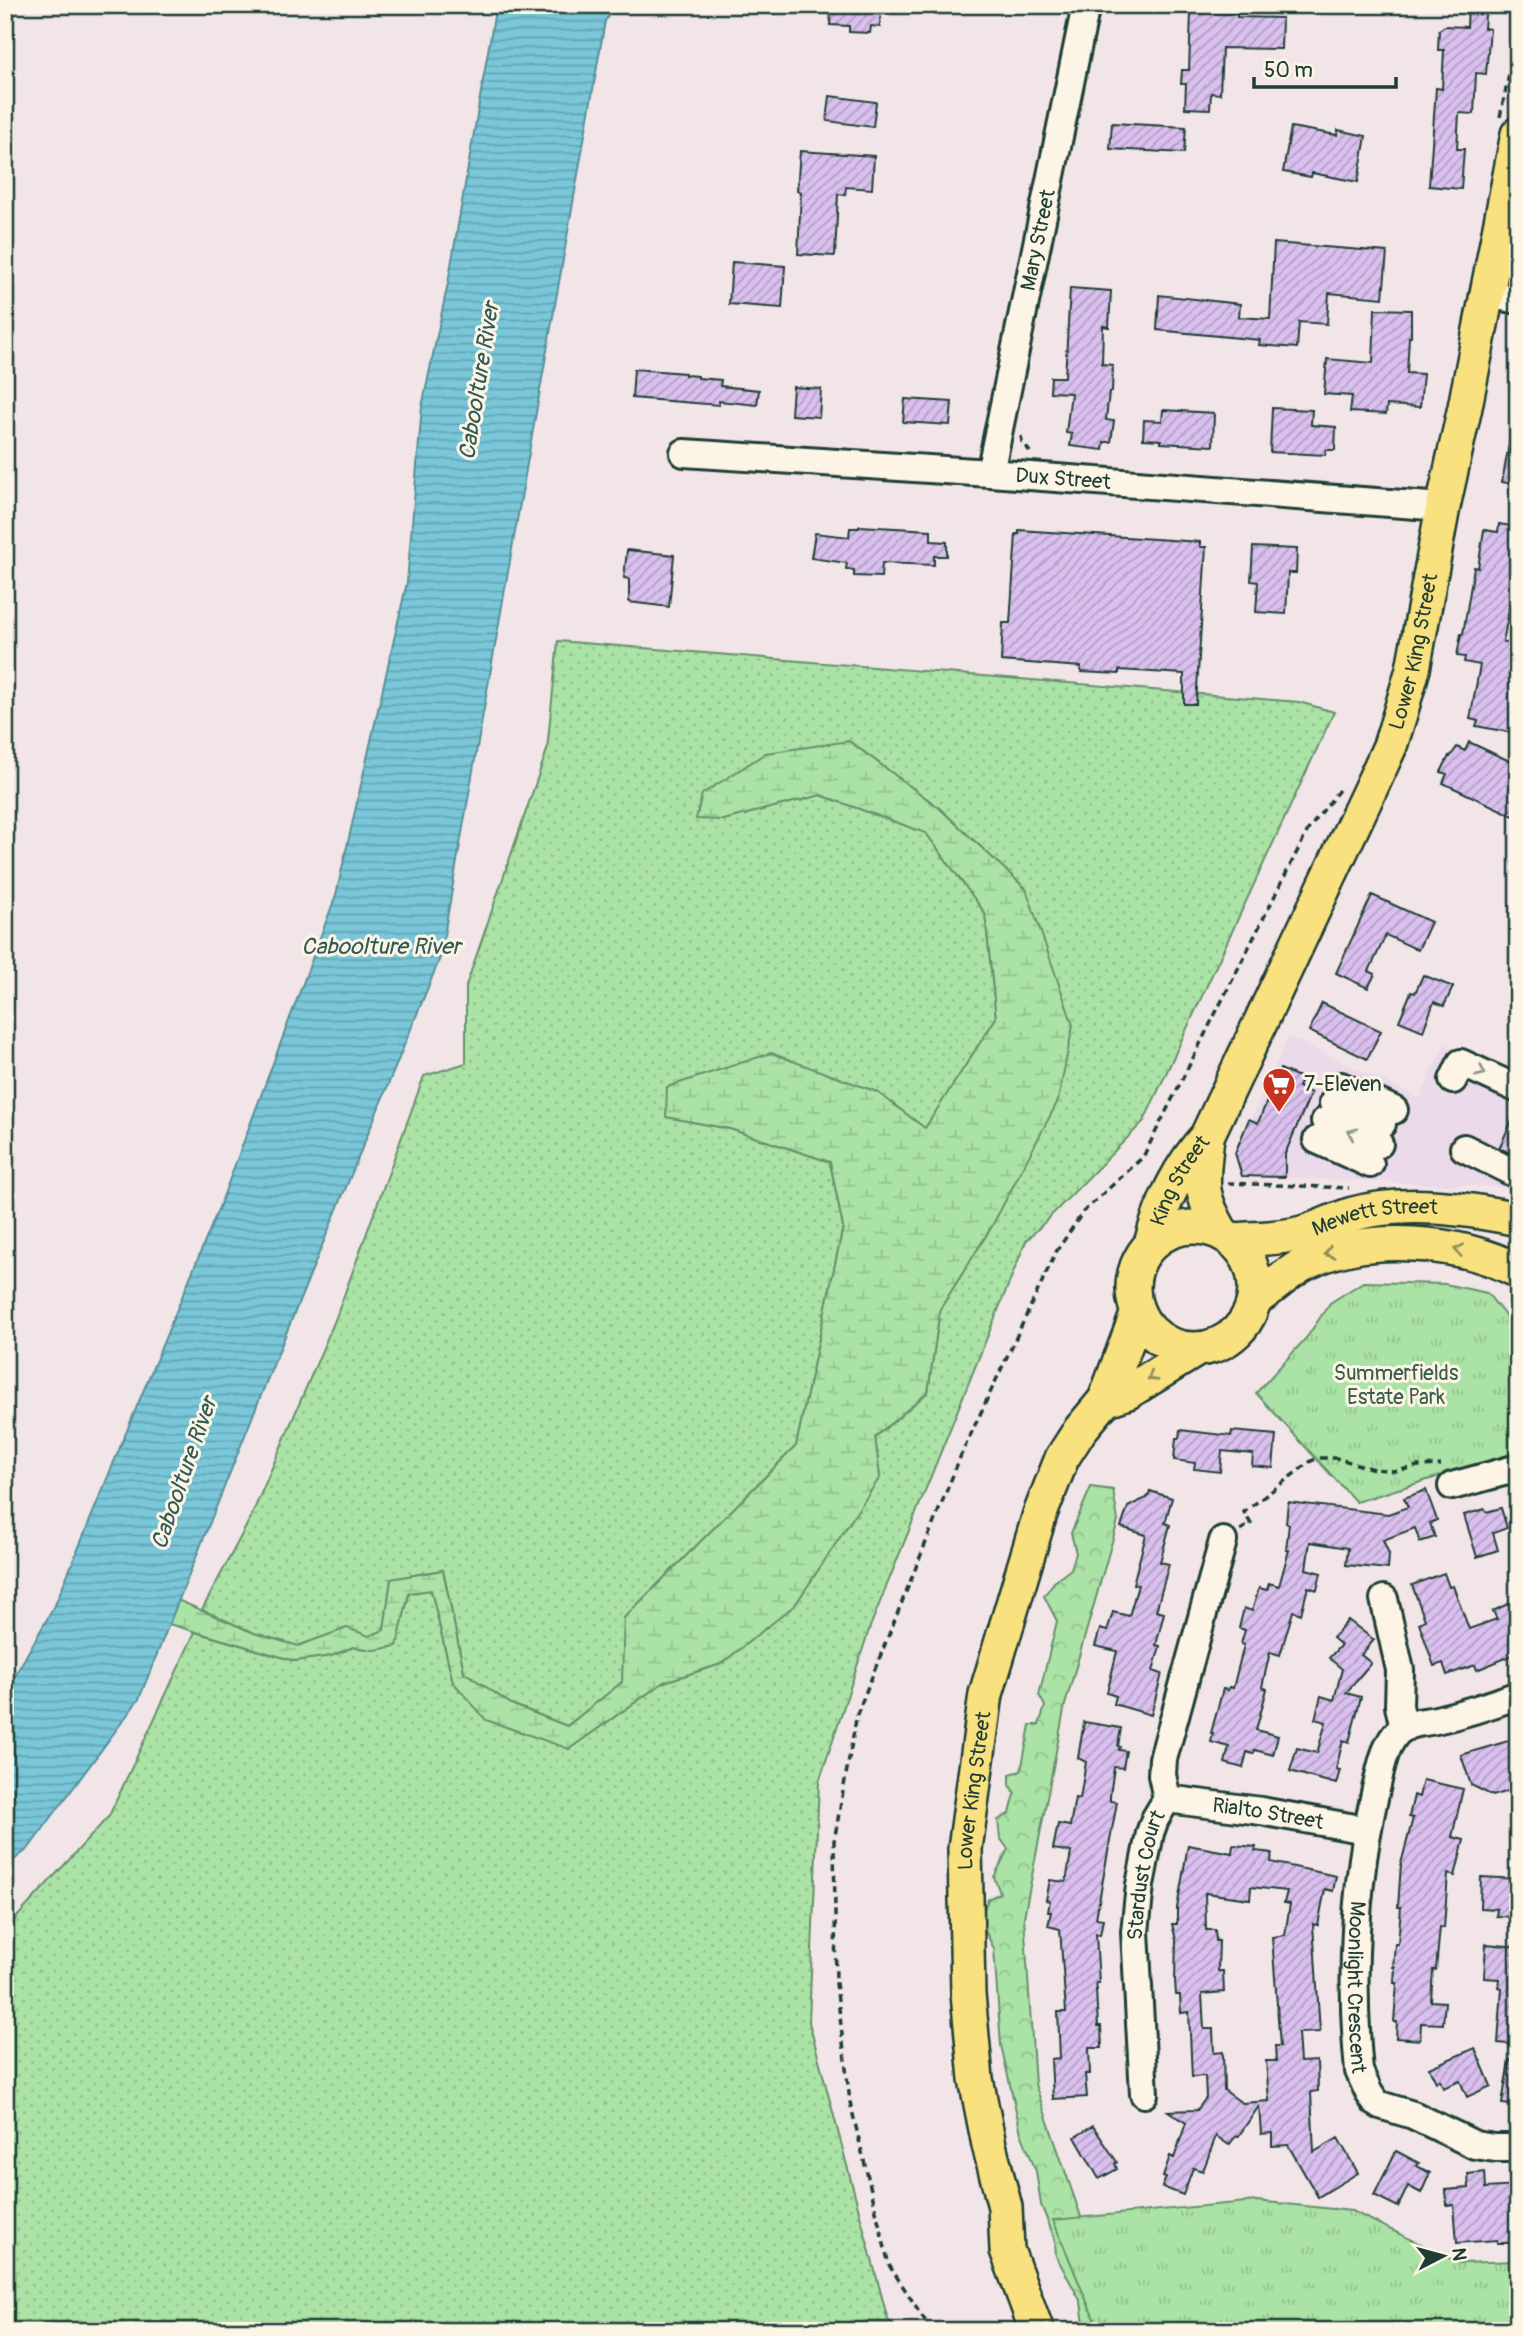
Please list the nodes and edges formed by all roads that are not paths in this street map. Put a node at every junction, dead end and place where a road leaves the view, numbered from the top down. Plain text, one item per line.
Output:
1 (1086, 5) edge
2 (1518, 134) edge
3 (1502, 297) edge
4 (684, 453) dead end
5 (990, 473) junction
6 (1443, 507) junction
7 (1453, 1080) dead end
8 (1518, 1089) edge
9 (1329, 1113) joint
10 (1207, 1136) junction
11 (1464, 1148) dead end
12 (1518, 1175) edge
13 (1518, 1219) edge
14 (1227, 1236) junction
15 (1518, 1241) edge
16 (1151, 1244) junction
17 (1518, 1269) edge
18 (1255, 1299) junction
19 (1138, 1312) junction
20 (1196, 1350) junction
21 (1105, 1400) junction
22 (1518, 1468) edge
23 (1450, 1476) road end
24 (1223, 1541) road end
25 (1384, 1598) dead end
26 (1518, 1695) edge
27 (1404, 1728) junction
28 (1167, 1799) junction
29 (1366, 1830) junction
30 (1144, 2094) dead end
31 (1518, 2148) edge
32 (1005, 2207) junction
33 (1037, 2331) edge
34 (1060, 2331) edge

1 - 5 street, Mary Street
2 - 3 main road, Lower King Street
3 - 6 main road, Lower King Street
4 - 5 street, Dux Street
5 - 6 street, Dux Street
6 - 10 main road, Lower King Street
7 -> 8 street
9 -> 9 street
10 - 14 main road, King Street
10 - 16 main road, King Street
11 - 12 street
13 - 14 main road, Mewett Street
14 - 16 main road
14 - 18 main road
15 - 17 main road
16 - 19 main road
17 -> 18 main road, Mewett Street
18 - 20 main road
19 - 20 main road
19 - 21 main road, Lower King Street
20 -> 21 main road, Lower King Street
21 - 32 main road, Lower King Street
22 - 23 street
24 - 28 street, Stardust Court
25 - 27 street
26 - 27 street
27 - 29 street, Moonlight Crescent
28 - 29 street, Rialto Street
28 - 30 street, Stardust Court
29 - 31 street, Moonlight Crescent
32 - 33 main road, Lower King Street
32 - 34 main road, Lower King Street

